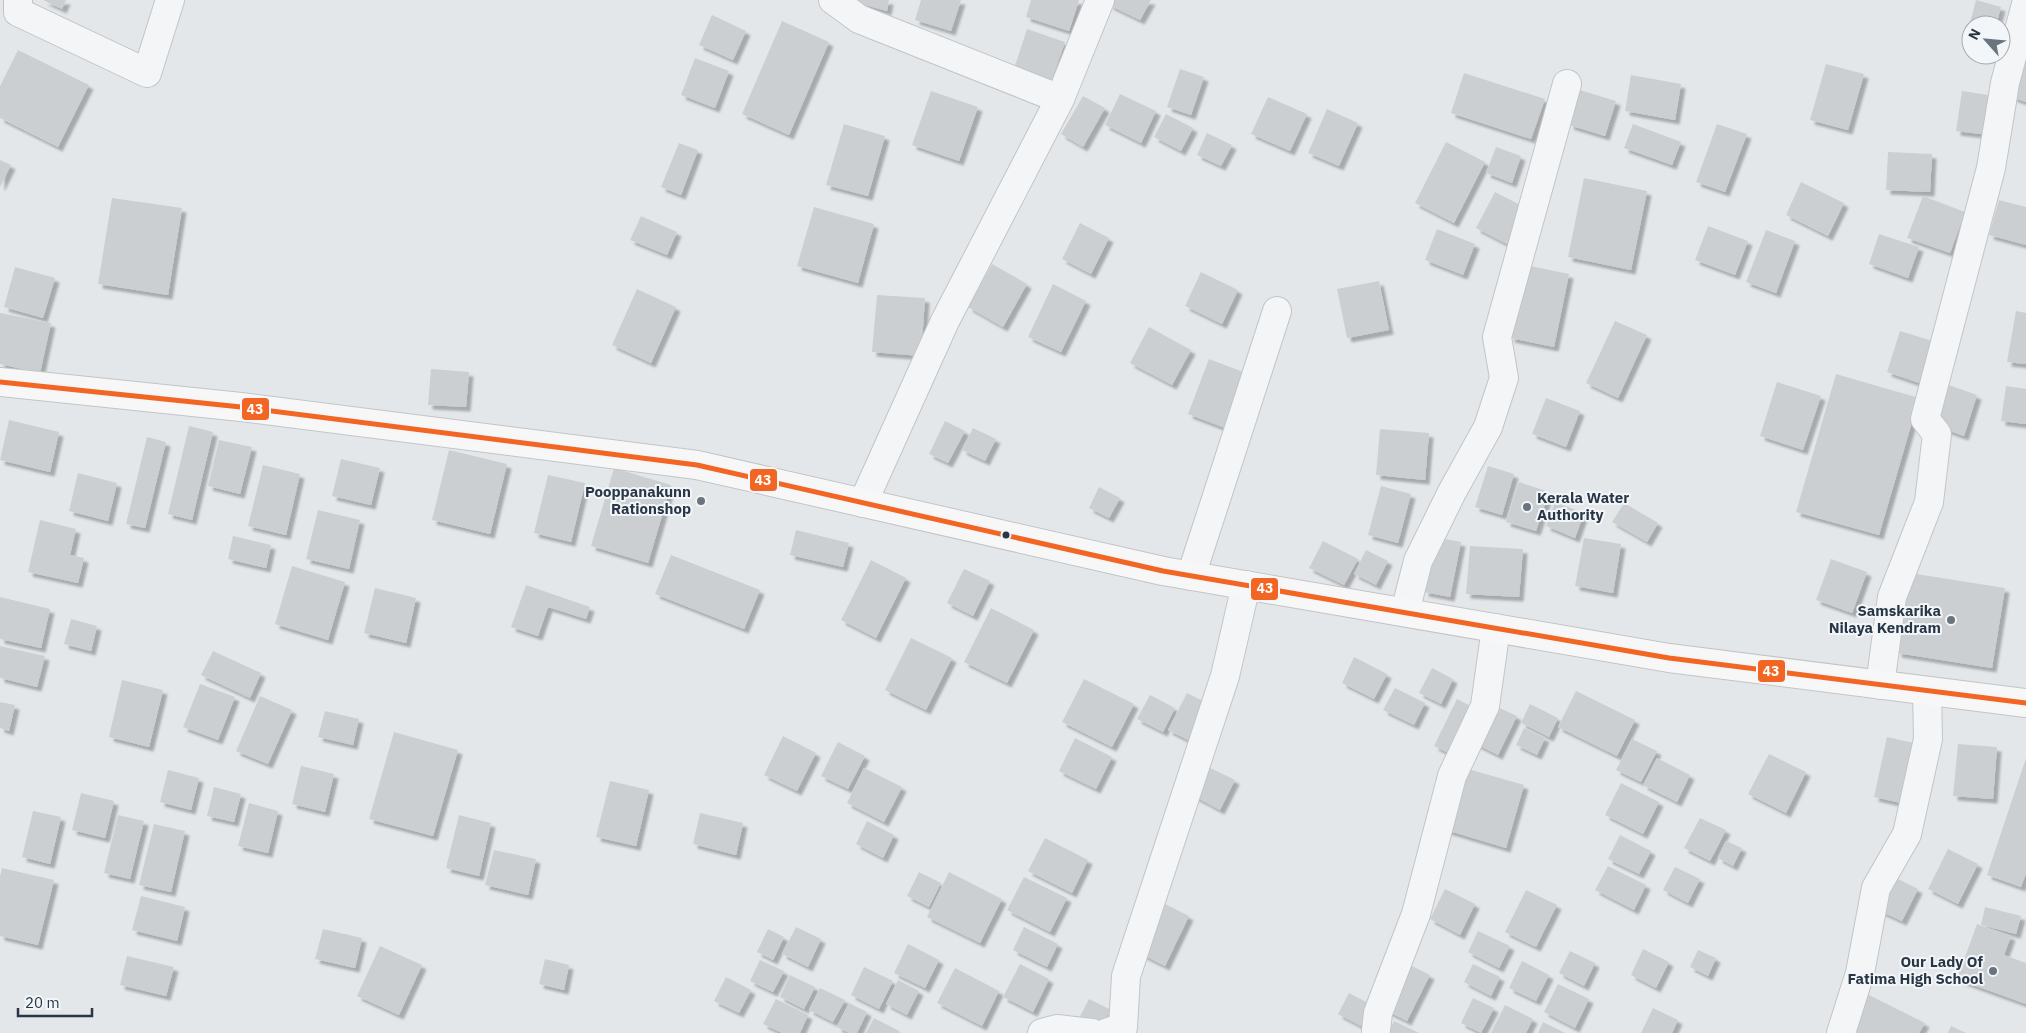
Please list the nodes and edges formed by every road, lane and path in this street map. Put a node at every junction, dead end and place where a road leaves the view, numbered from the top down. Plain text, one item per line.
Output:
1 (18, 0) edge
2 (170, 0) edge
3 (833, 0) edge
4 (1100, 0) edge
5 (2026, 4) edge
6 (1567, 84) dead end
7 (1060, 99) junction
8 (1278, 311) dead end
9 (0, 382) edge
10 (863, 503) junction
11 (1191, 576) junction
12 (1246, 585) junction
13 (1405, 612) junction
14 (1496, 628) junction
15 (1880, 685) junction
16 (1927, 691) junction
17 (2026, 703) edge
18 (1376, 1030) dead end
19 (1117, 1031) edge
20 (1042, 1033) edge
21 (1092, 1033) edge
22 (1841, 1033) edge

1 - 2 street
3 - 7 street
4 - 7 street
5 - 15 street
6 - 13 street
7 - 10 street
8 - 11 street
9 - 10 main road
10 - 11 main road
11 - 12 main road
12 - 13 main road
12 - 19 street
13 - 14 main road
14 - 15 main road
14 - 18 street
15 - 16 main road
16 - 17 main road
16 - 22 street
20 - 21 street

